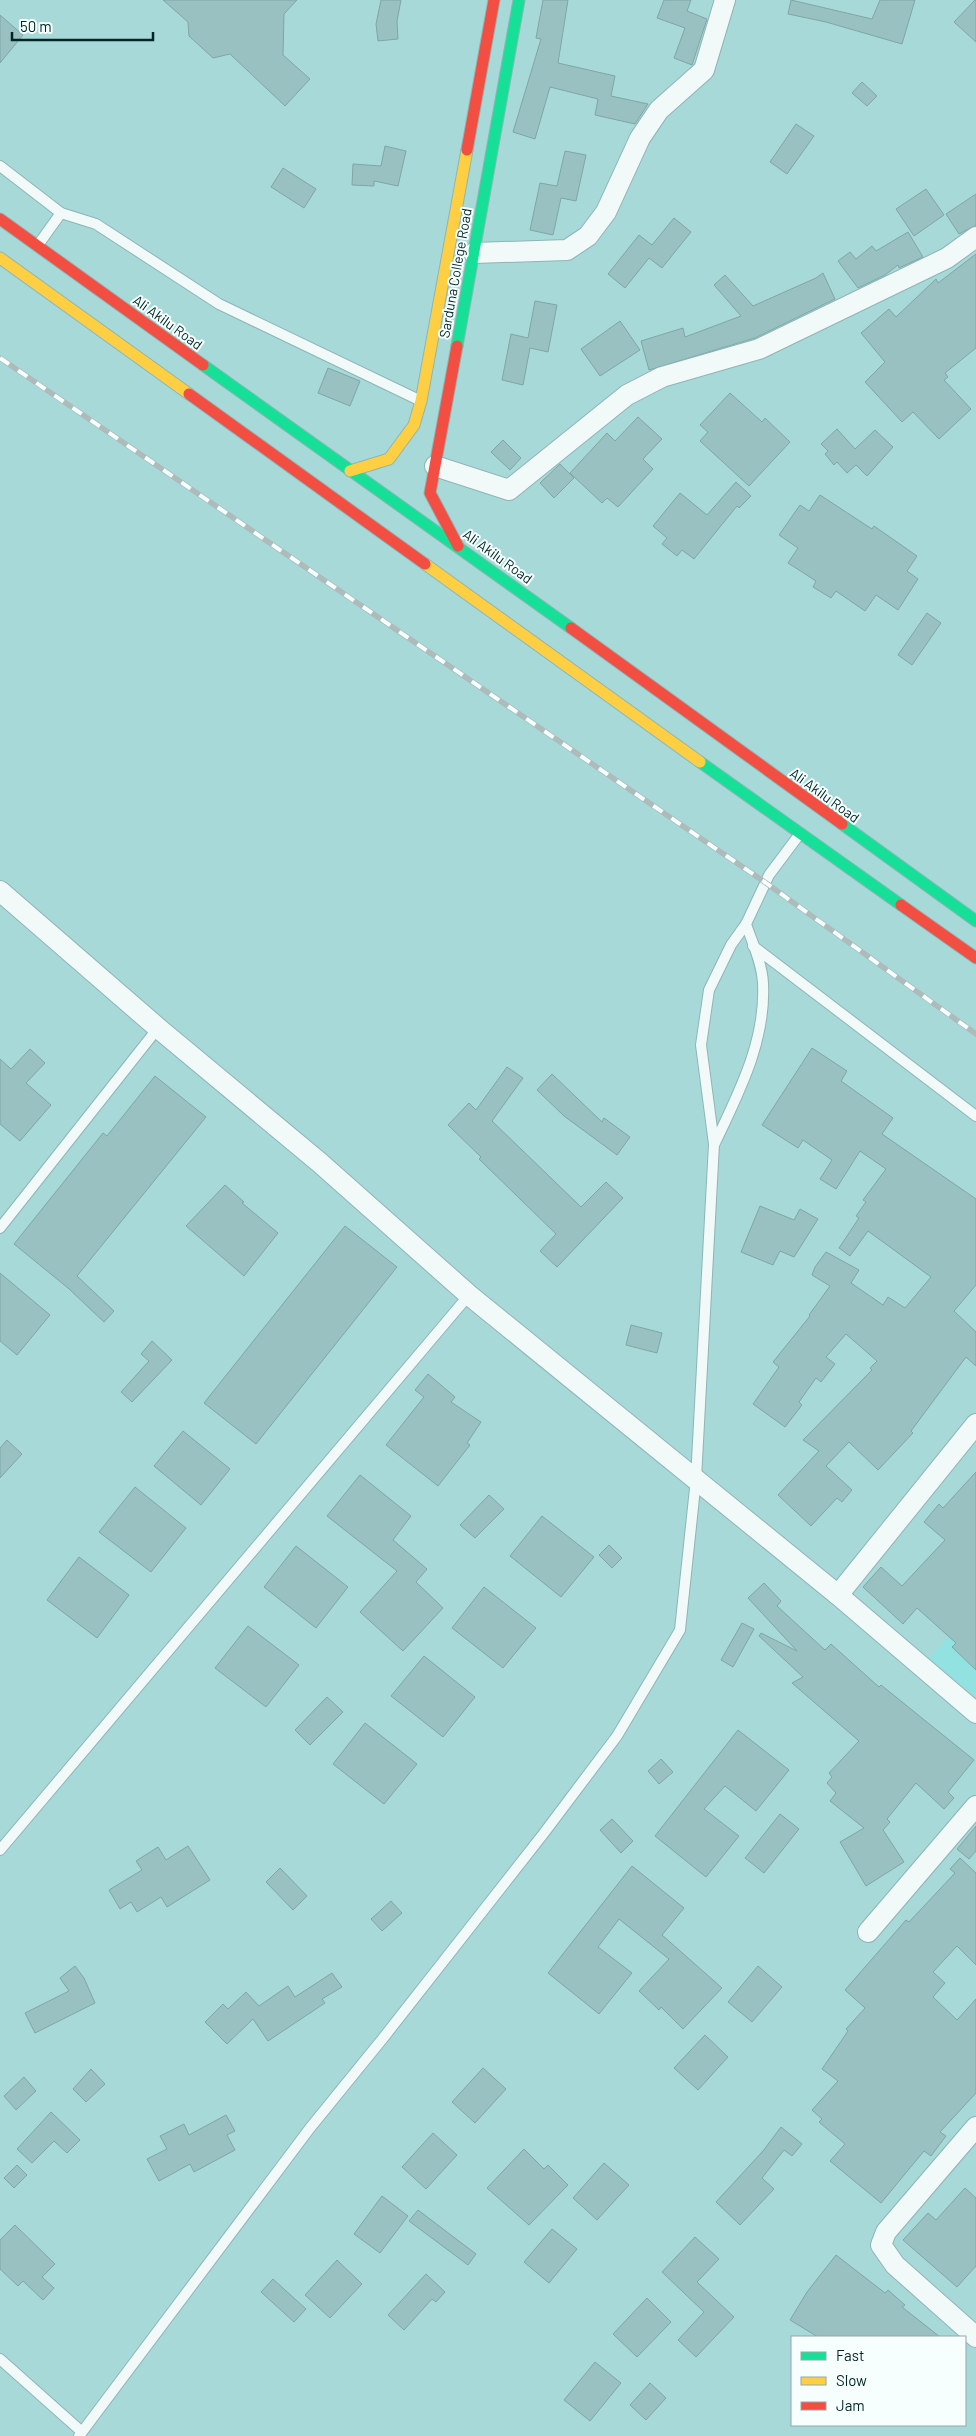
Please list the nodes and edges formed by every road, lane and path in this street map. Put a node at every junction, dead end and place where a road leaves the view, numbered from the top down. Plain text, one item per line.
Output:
1 (494, 0) edge
2 (519, 0) edge
3 (725, 0) edge
4 (0, 166) edge
5 (61, 213) junction
6 (0, 219) edge
7 (976, 237) edge
8 (37, 246) junction
9 (474, 252) junction
10 (0, 258) edge
11 (421, 401) junction
12 (435, 466) junction
13 (350, 471) junction
14 (458, 546) junction
15 (813, 815) junction
16 (799, 834) junction
17 (0, 891) edge
18 (976, 921) edge
19 (746, 924) junction
20 (753, 946) junction
21 (976, 958) edge
22 (158, 1028) junction
23 (976, 1116) edge
24 (714, 1144) junction
25 (0, 1228) edge
26 (469, 1295) junction
27 (976, 1424) edge
28 (696, 1480) junction
29 (838, 1595) junction
30 (976, 1713) edge
31 (976, 1806) edge
32 (0, 1850) edge
33 (868, 1932) dead end
34 (976, 2128) edge
35 (976, 2337) edge
36 (0, 2359) edge
37 (80, 2434) edge

1 - 11 main road, Sarduna College Road
2 - 9 main road, Sarduna College Road
3 - 9 street
4 - 5 lane
5 - 8 lane
5 - 11 lane
6 - 8 main road, Ali Akilu Road
7 - 12 street
8 - 13 main road, Ali Akilu Road
9 - 12 main road, Sarduna College Road
10 - 16 main road
11 - 13 main road, Sarduna College Road
12 - 14 main road, Sarduna College Road
13 - 14 main road, Ali Akilu Road
14 - 15 main road, Ali Akilu Road
15 - 16 main road
15 - 18 main road, Ali Akilu Road
16 - 19 lane
16 - 21 main road
17 - 22 street
19 - 20 lane
19 - 24 lane
20 - 23 lane
20 - 24 lane
22 - 25 lane
22 - 26 street
24 - 28 lane
26 - 28 street
26 - 32 lane
27 - 29 street
28 - 29 street
28 - 37 lane
29 - 30 street
31 - 33 street
34 - 35 street
36 - 37 lane

